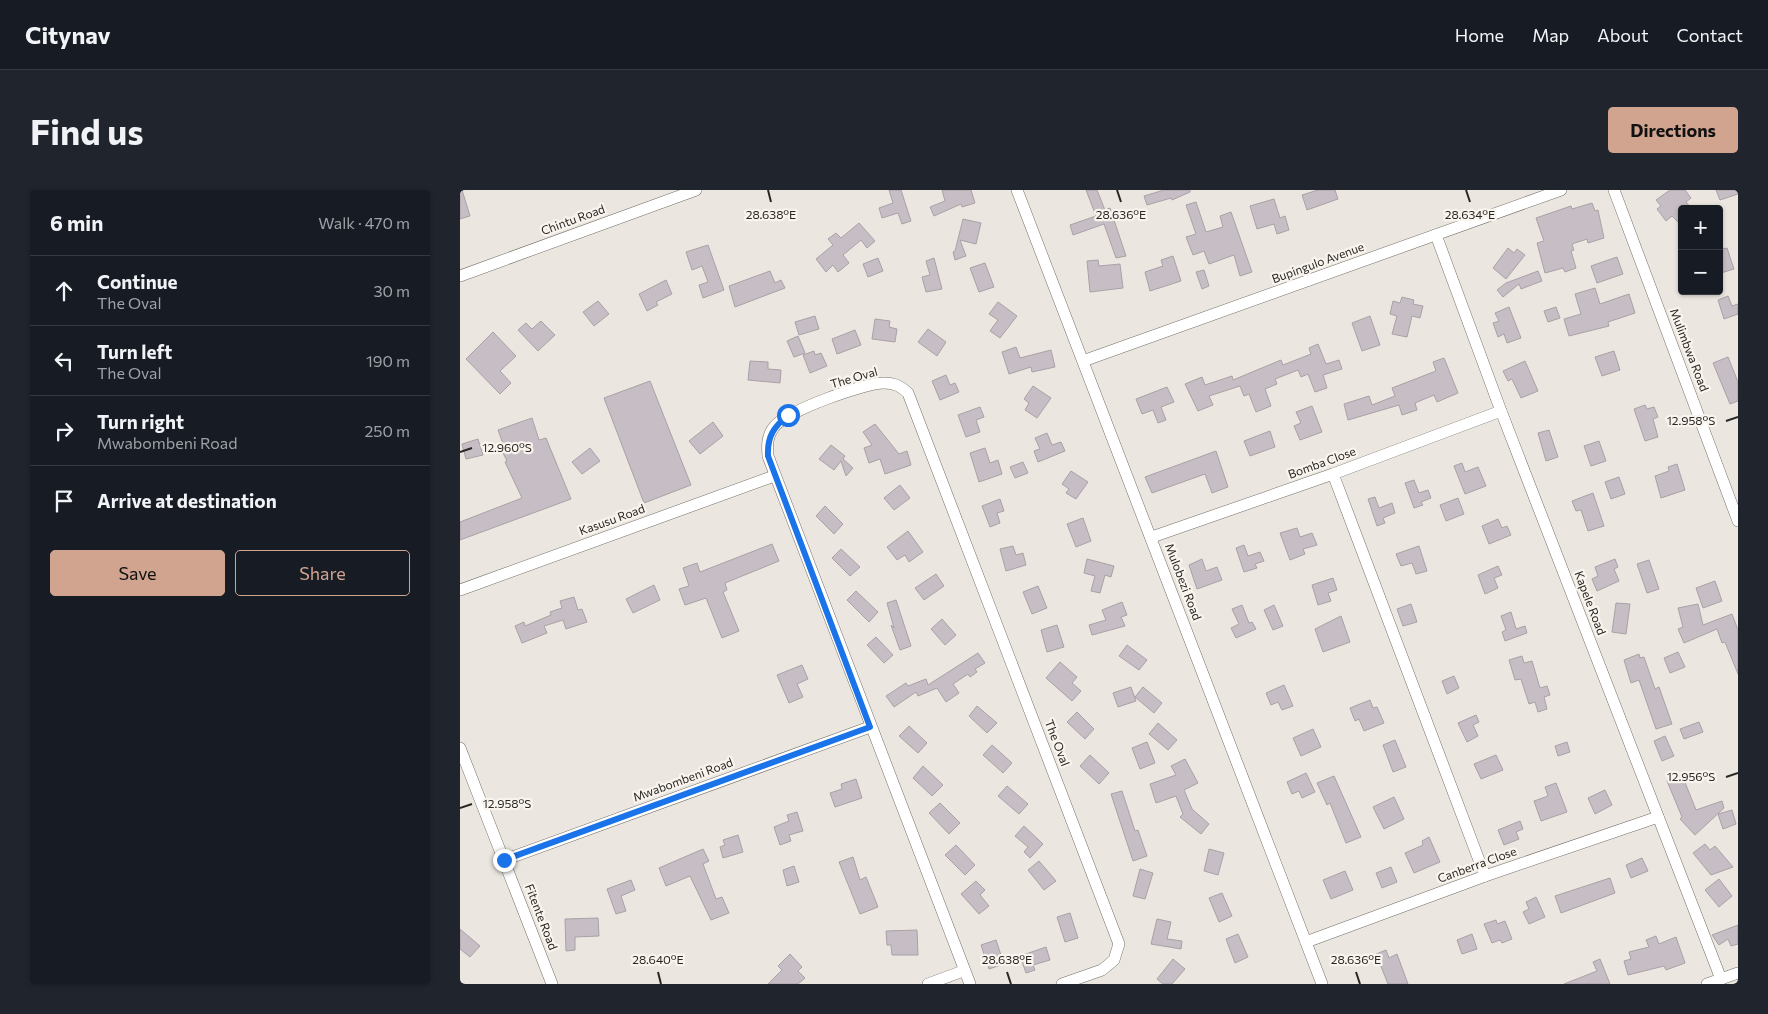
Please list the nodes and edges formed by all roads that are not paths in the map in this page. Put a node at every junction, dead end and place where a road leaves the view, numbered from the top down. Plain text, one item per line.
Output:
1 (696, 190) edge
2 (1017, 190) edge
3 (1561, 190) edge
4 (1614, 190) edge
5 (1436, 235) junction
6 (460, 276) edge
7 (1083, 361) junction
8 (1501, 411) junction
9 (1333, 474) junction
10 (774, 476) junction
11 (1738, 521) edge
12 (1152, 537) junction
13 (460, 590) edge
14 (870, 727) junction
15 (460, 748) edge
16 (464, 769) edge
17 (1658, 817) junction
18 (504, 860) junction
19 (1484, 876) junction
20 (1306, 942) junction
21 (964, 971) junction
22 (1738, 973) edge
23 (1721, 979) junction
24 (552, 984) edge
25 (928, 984) edge
26 (970, 984) edge
27 (1062, 984) edge
28 (1322, 984) edge
29 (1707, 984) edge

1 - 6 street, Chintu Road
2 - 7 street, Mulobezi Road
3 - 5 street, Bupingulo Avenue
4 - 11 street, Mulimbwa Road
5 - 7 street, Bupingulo Avenue
5 - 8 street, Kapele Road
7 - 12 street, Mulobezi Road
8 - 9 street, Bomba Close
8 - 17 street, Kapele Road
9 - 12 street, Bomba Close
9 - 19 street
10 - 13 street, Kasusu Road
10 - 14 street, The Oval
10 - 27 street, The Oval
12 - 20 street, Mulobezi Road
14 - 18 street, Mwabombeni Road
14 - 21 street, The Oval
15 - 16 street, Fitente Road
16 - 18 street, Fitente Road
17 - 19 street, Canberra Close
17 - 23 street, Kapele Road
18 - 24 street, Fitente Road
19 - 20 street, Canberra Close
20 - 28 street, Mulobezi Road
21 - 25 street
21 - 26 street, The Oval
22 - 23 street
23 - 29 street

